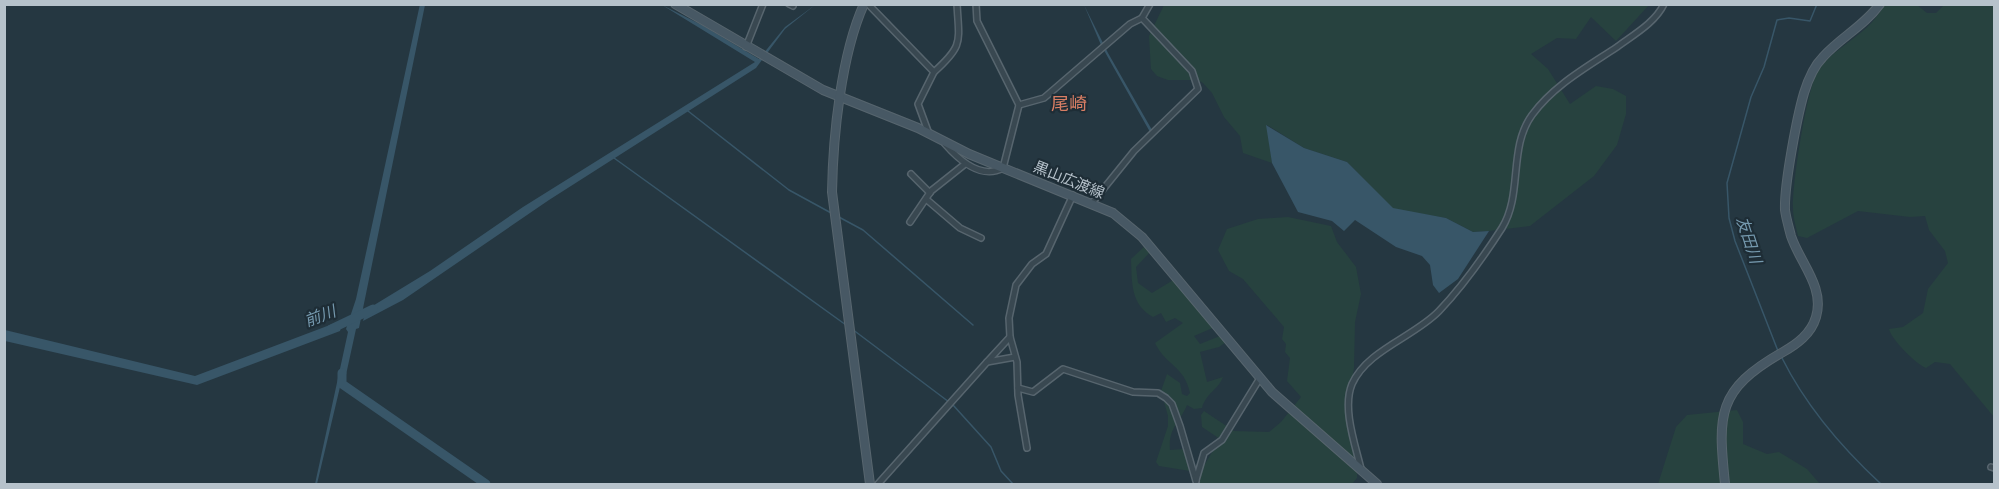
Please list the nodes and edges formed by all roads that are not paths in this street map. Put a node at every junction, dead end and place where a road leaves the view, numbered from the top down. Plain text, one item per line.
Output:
1 (675, 4) edge
2 (763, 4) edge
3 (866, 4) edge
4 (957, 4) edge
5 (976, 4) edge
6 (1150, 4) edge
7 (1664, 4) edge
8 (1880, 4) edge
9 (1142, 18) junction
10 (746, 47) junction
11 (934, 72) junction
12 (841, 98) junction
13 (1019, 105) junction
14 (930, 134) junction
15 (942, 141) junction
16 (965, 164) junction
17 (1003, 168) junction
18 (911, 174) dead end
19 (1073, 195) junction
20 (928, 196) junction
21 (1092, 202) junction
22 (910, 222) dead end
23 (981, 238) dead end
24 (1010, 337) junction
25 (1015, 357) junction
26 (987, 362) junction
27 (1260, 378) junction
28 (1018, 388) junction
29 (1027, 448) dead end
30 (1361, 470) junction
31 (1196, 483) edge
32 (870, 484) edge
33 (878, 484) edge
34 (1377, 484) edge
35 (1725, 484) edge

1 - 10 street, 黒山広渡線
2 - 10 street
3 - 11 street
3 - 12 street
4 - 11 street
5 - 13 street
6 - 9 street
7 - 30 street
8 - 35 street
9 - 13 street
9 - 21 street
10 - 12 street, 黒山広渡線
11 - 14 street
12 - 14 street, 黒山広渡線
12 - 32 street
13 - 17 street
14 - 15 street, 黒山広渡線
15 - 16 street
15 - 17 street, 黒山広渡線
16 - 17 street
16 - 20 street
17 - 19 street, 黒山広渡線
18 - 20 street
19 - 21 street, 黒山広渡線
19 - 24 street
20 - 22 street
20 - 23 street
21 - 27 street, 黒山広渡線
24 - 25 street
24 - 26 street
25 - 26 street
25 - 28 street
26 - 33 street
27 - 30 street, 黒山広渡線
27 - 31 street
28 - 29 street
28 - 31 street
30 - 34 street, 黒山広渡線

